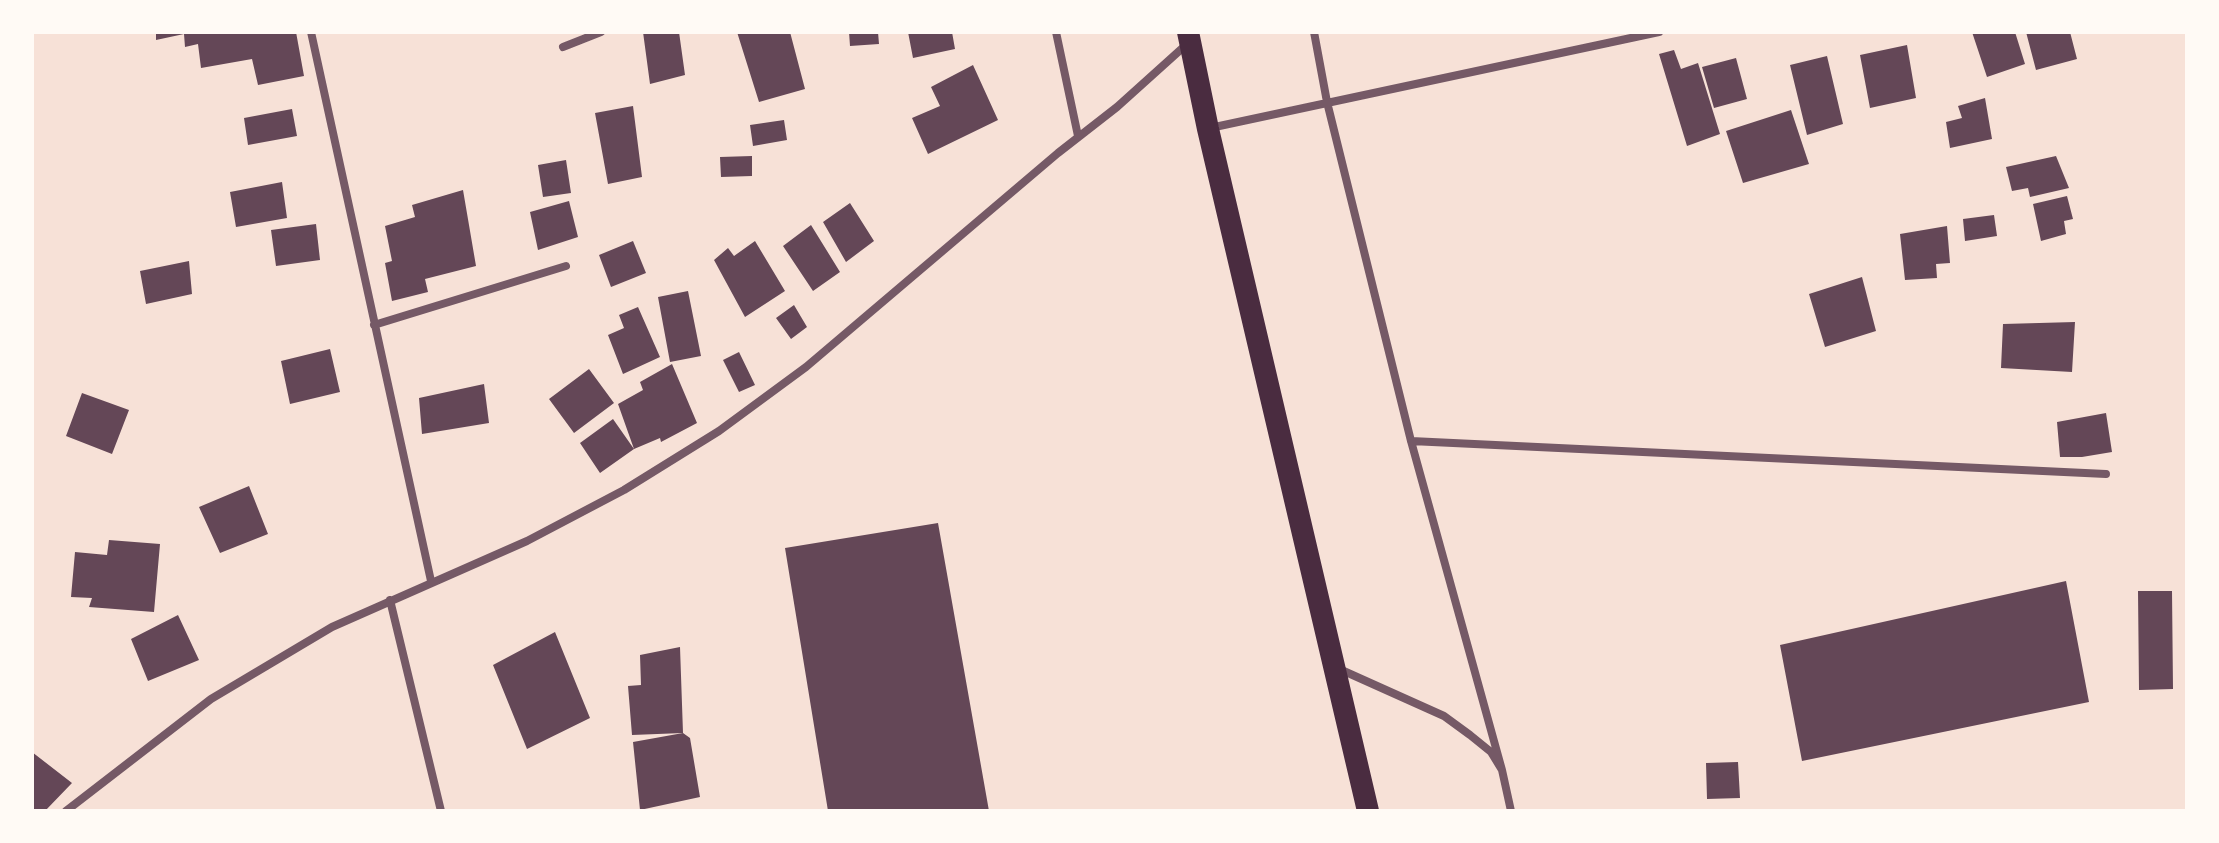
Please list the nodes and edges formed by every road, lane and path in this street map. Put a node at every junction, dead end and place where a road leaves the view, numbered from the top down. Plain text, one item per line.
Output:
1 (311, 32) edge
2 (601, 32) edge
3 (1056, 32) edge
4 (1314, 32) edge
5 (1659, 32) edge
6 (1189, 37) edge
7 (563, 47) dead end
8 (1327, 102) junction
9 (1208, 129) junction
10 (1078, 136) junction
11 (566, 266) dead end
12 (374, 325) junction
13 (1411, 441) junction
14 (2106, 474) dead end
15 (431, 581) junction
16 (390, 600) junction
17 (1334, 667) junction
18 (1502, 770) junction
19 (66, 811) edge
20 (441, 811) edge
21 (1368, 811) edge
22 (1511, 811) edge

1 - 12 street
2 - 7 street
3 - 10 street
4 - 8 street
5 - 8 street
6 - 9 highway
6 - 10 street
8 - 9 street
8 - 13 street
9 - 17 highway
10 - 15 street
11 - 12 street
12 - 15 street
13 - 14 street
13 - 18 street
15 - 16 street
16 - 19 street
16 - 20 street
17 - 18 street
17 - 21 highway
18 - 22 street

